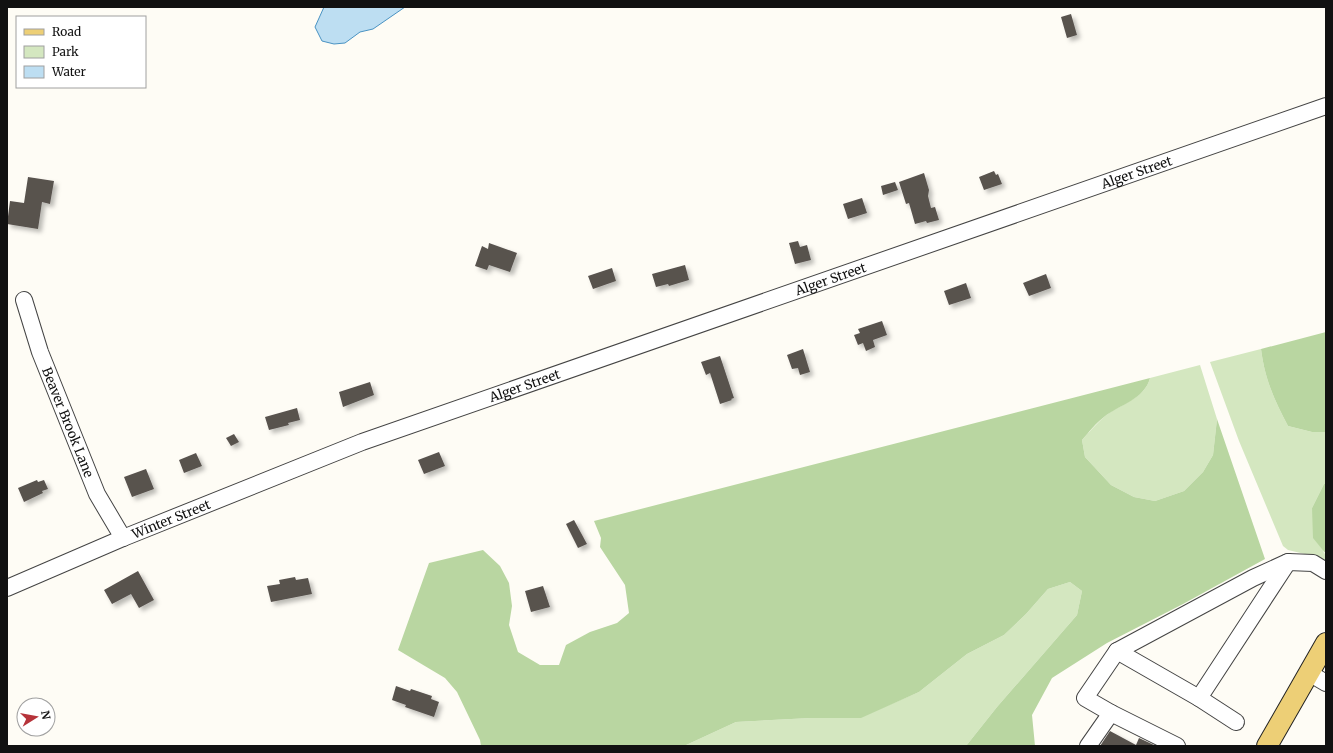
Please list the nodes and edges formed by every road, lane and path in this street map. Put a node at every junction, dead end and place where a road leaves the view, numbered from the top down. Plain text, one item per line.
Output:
1 (1326, 106) edge
2 (24, 300) dead end
3 (335, 453) joint
4 (123, 538) junction
5 (1288, 562) junction
6 (1326, 571) edge
7 (7, 588) edge
8 (1326, 643) edge
9 (1117, 651) junction
10 (1318, 678) edge
11 (1199, 698) junction
12 (1111, 713) junction
13 (1236, 722) dead end
14 (1088, 746) edge
15 (1177, 746) edge
16 (1267, 746) edge

1 - 3 street, Alger Street
2 - 4 street, Beaver Brook Lane
3 - 4 street, Winter Street
4 - 7 street, Winter Street
5 - 6 street
5 - 9 street
5 - 11 street
8 - 10 main road
9 - 11 street
9 - 12 street
10 - 16 main road
11 - 13 street
12 - 14 street
12 - 15 street

